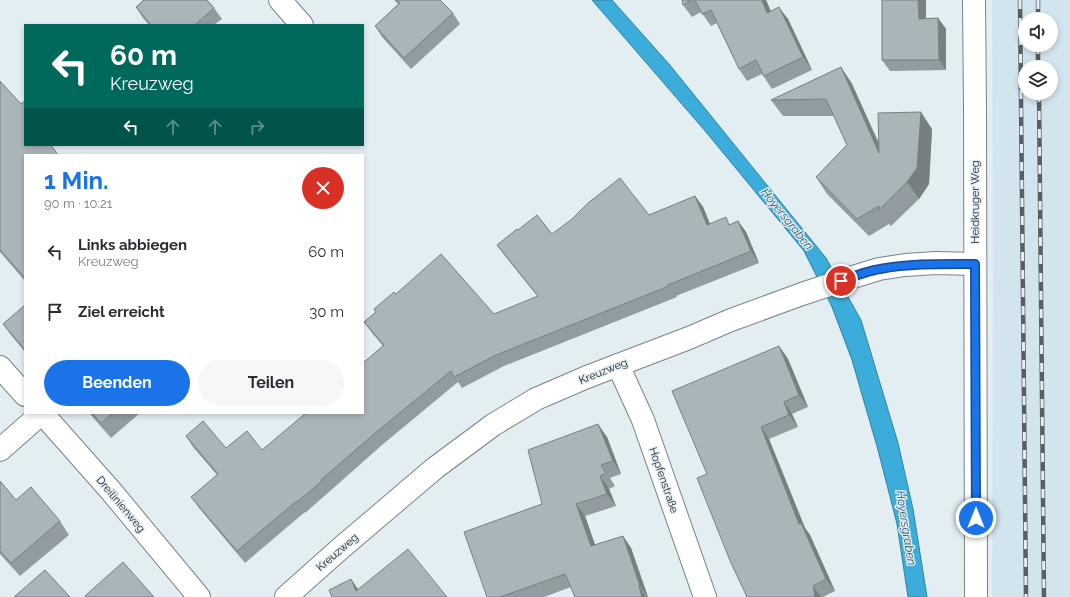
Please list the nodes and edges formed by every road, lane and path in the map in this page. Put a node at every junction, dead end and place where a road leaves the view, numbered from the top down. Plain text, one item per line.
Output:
1 (280, 0) edge
2 (974, 0) edge
3 (301, 24) edge
4 (975, 264) junction
5 (618, 365) junction
6 (0, 367) edge
7 (24, 393) edge
8 (41, 414) edge
9 (43, 414) edge
10 (0, 450) edge
11 (199, 597) edge
12 (286, 597) edge
13 (705, 597) edge
14 (976, 597) edge

1 - 3 street
2 - 4 street, Heidkruger Weg
4 - 5 street, Kreuzweg
4 - 14 street, Heidkruger Weg
5 - 12 street, Kreuzweg
5 - 13 street, Hopfenstraße
6 - 7 street
8 - 10 street
9 - 11 street, Dreilinienweg

